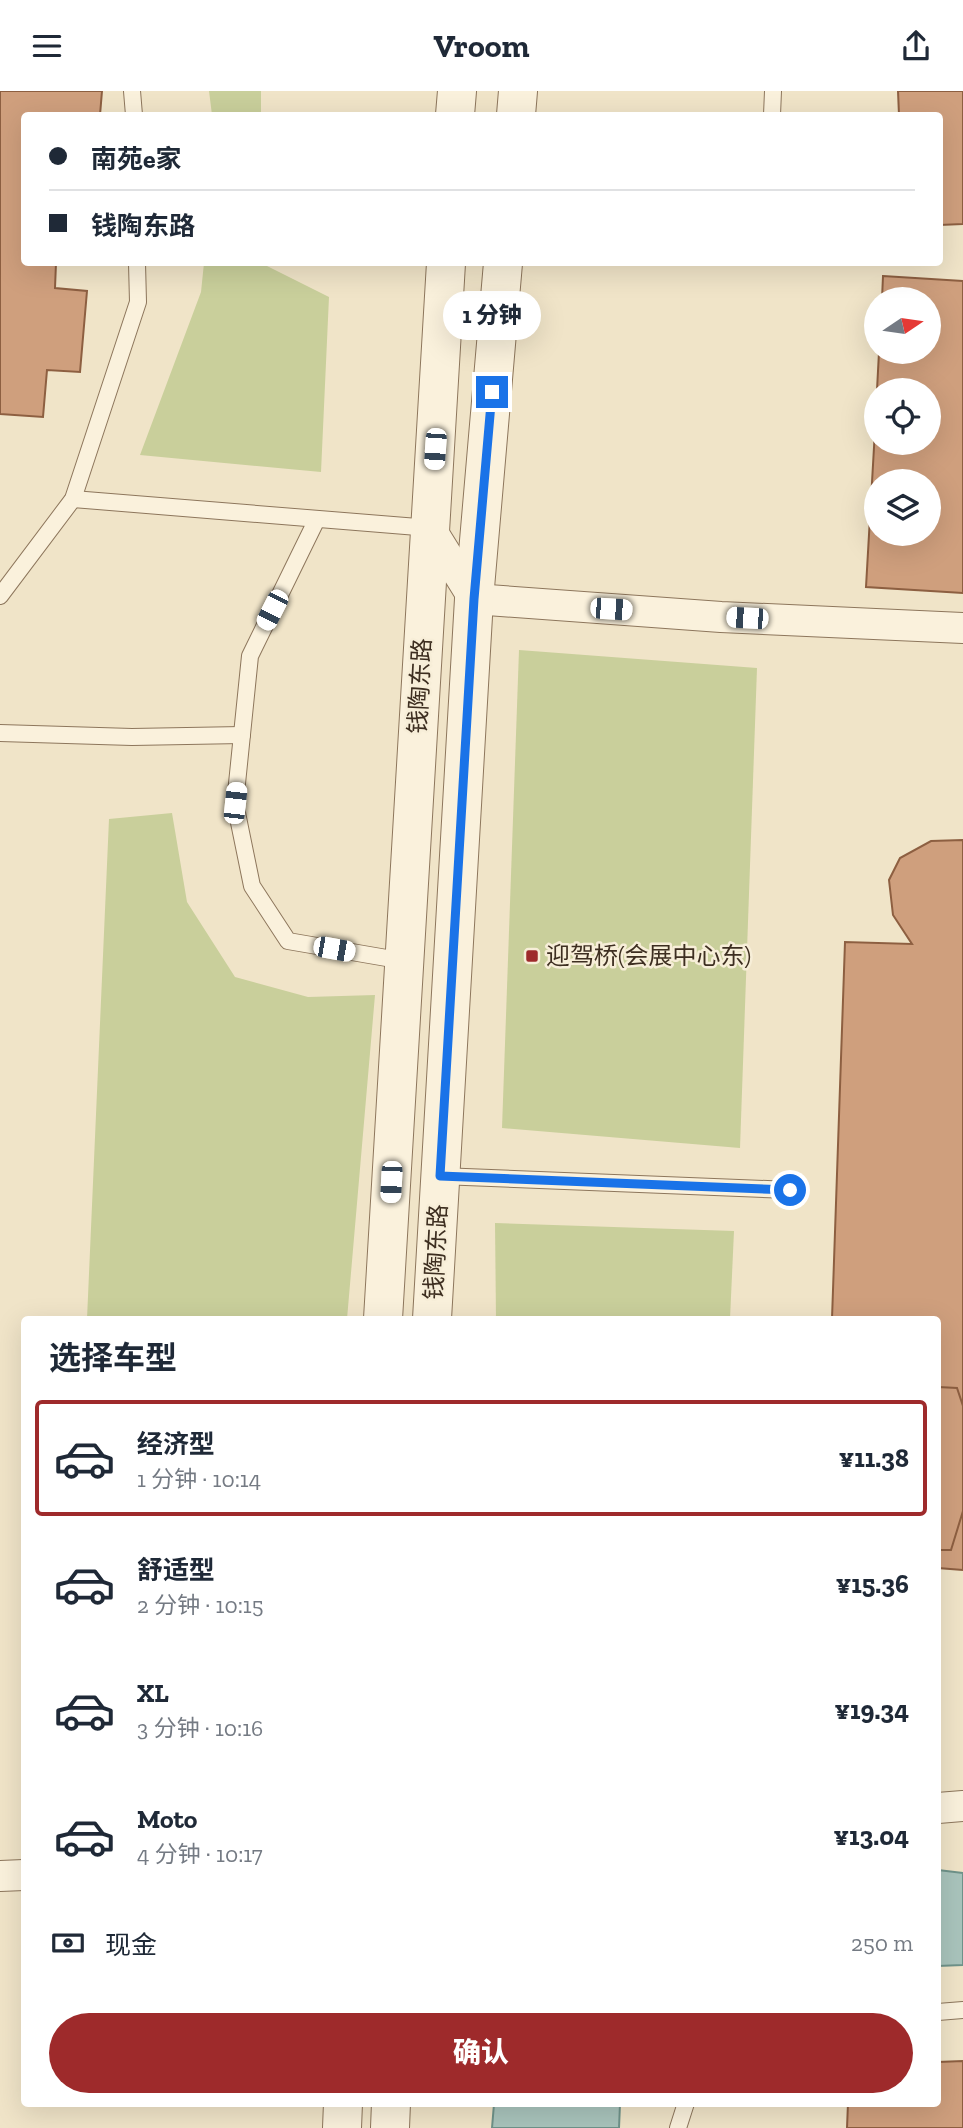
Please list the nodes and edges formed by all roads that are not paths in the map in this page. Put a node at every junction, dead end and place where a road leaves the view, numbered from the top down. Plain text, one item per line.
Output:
1 (132, 91) edge
2 (457, 91) edge
3 (518, 91) edge
4 (773, 91) edge
5 (134, 112) edge
6 (456, 112) edge
7 (516, 112) edge
8 (772, 112) edge
9 (137, 266) edge
10 (446, 266) edge
11 (503, 266) edge
12 (73, 499) junction
13 (317, 519) junction
14 (430, 528) junction
15 (0, 596) edge
16 (474, 599) junction
17 (963, 628) edge
18 (0, 733) edge
19 (242, 735) junction
20 (404, 961) junction
21 (440, 1176) junction
22 (790, 1190) dead end
23 (383, 1316) edge
24 (432, 1316) edge
25 (963, 1806) edge
26 (941, 1808) edge
27 (21, 1875) edge
28 (0, 1876) edge
29 (963, 2010) edge
30 (941, 2012) edge
31 (342, 2107) edge
32 (391, 2107) edge
33 (685, 2107) edge
34 (342, 2128) edge
35 (390, 2128) edge
36 (678, 2128) edge

1 - 5 lane
2 - 6 street
3 - 7 street
4 - 8 lane
9 - 12 lane
10 - 14 street, 钱陶东路
11 - 16 street, 钱陶东路
12 - 13 lane
12 - 15 lane
13 - 14 lane
13 - 19 lane
14 - 16 street
14 - 20 street, 钱陶东路
16 - 17 street
16 - 21 street, 钱陶东路
18 - 19 lane
19 - 20 lane
20 - 23 street, 钱陶东路
21 - 22 lane
21 - 24 street, 钱陶东路
25 - 26 street
27 - 28 street
29 - 30 lane
31 - 34 street
32 - 35 street
33 - 36 lane

